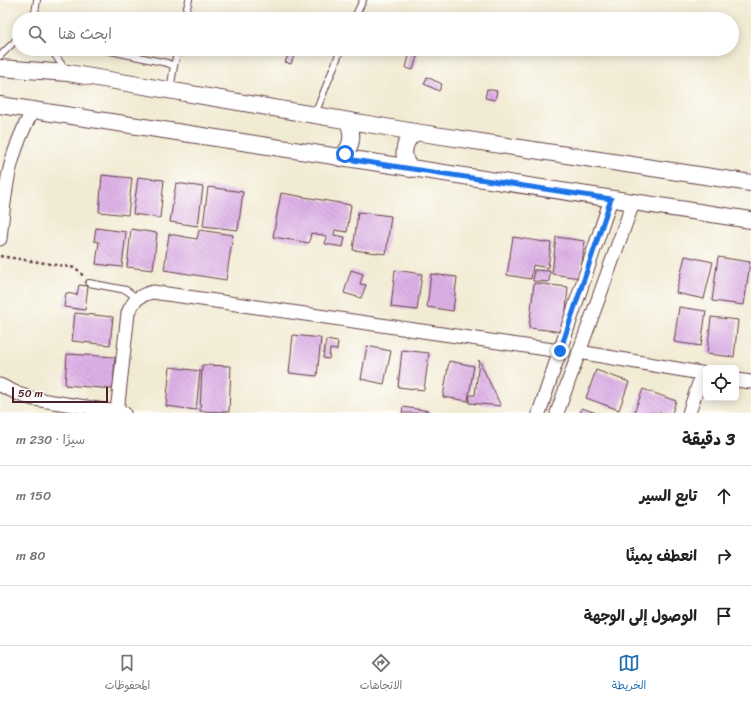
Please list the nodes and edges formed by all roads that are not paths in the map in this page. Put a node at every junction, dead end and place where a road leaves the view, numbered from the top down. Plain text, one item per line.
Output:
1 (37, 0) edge
2 (189, 0) edge
3 (362, 0) edge
4 (35, 12) edge
5 (186, 12) edge
6 (357, 12) edge
7 (12, 44) edge
8 (0, 56) edge
9 (56, 56) edge
10 (134, 56) edge
11 (176, 56) edge
12 (339, 56) edge
13 (174, 66) junction
14 (0, 68) edge
15 (68, 73) junction
16 (170, 91) junction
17 (0, 106) edge
18 (33, 110) junction
19 (314, 115) junction
20 (348, 121) junction
21 (415, 132) junction
22 (340, 158) junction
23 (410, 169) junction
24 (751, 183) edge
25 (611, 199) junction
26 (633, 202) junction
27 (751, 220) edge
28 (0, 239) edge
29 (89, 283) road end
30 (137, 298) junction
31 (560, 351) junction
32 (579, 352) junction
33 (703, 374) edge
34 (703, 377) edge
35 (739, 380) edge
36 (751, 382) edge
37 (0, 385) edge
38 (121, 412) edge
39 (539, 413) edge
40 (557, 413) edge
41 (690, 413) edge

1 - 4 lane
2 - 5 lane
3 - 6 lane
7 - 8 lane
9 - 15 lane
10 - 13 lane
11 - 13 lane
12 - 19 lane
13 - 16 lane
14 - 15 street
15 - 16 street
16 - 19 street
17 - 18 street
18 - 22 street
18 - 28 street
19 - 20 street
20 - 21 street
20 - 22 street
21 - 23 street
21 - 24 street
22 - 23 street
23 - 25 street
25 - 26 street
25 - 31 street
26 - 27 street
26 - 32 street
29 - 30 lane
30 - 31 street
30 - 38 street
31 - 39 street
32 - 33 street
32 - 40 street
34 - 41 street
35 - 36 street
37 - 38 street

